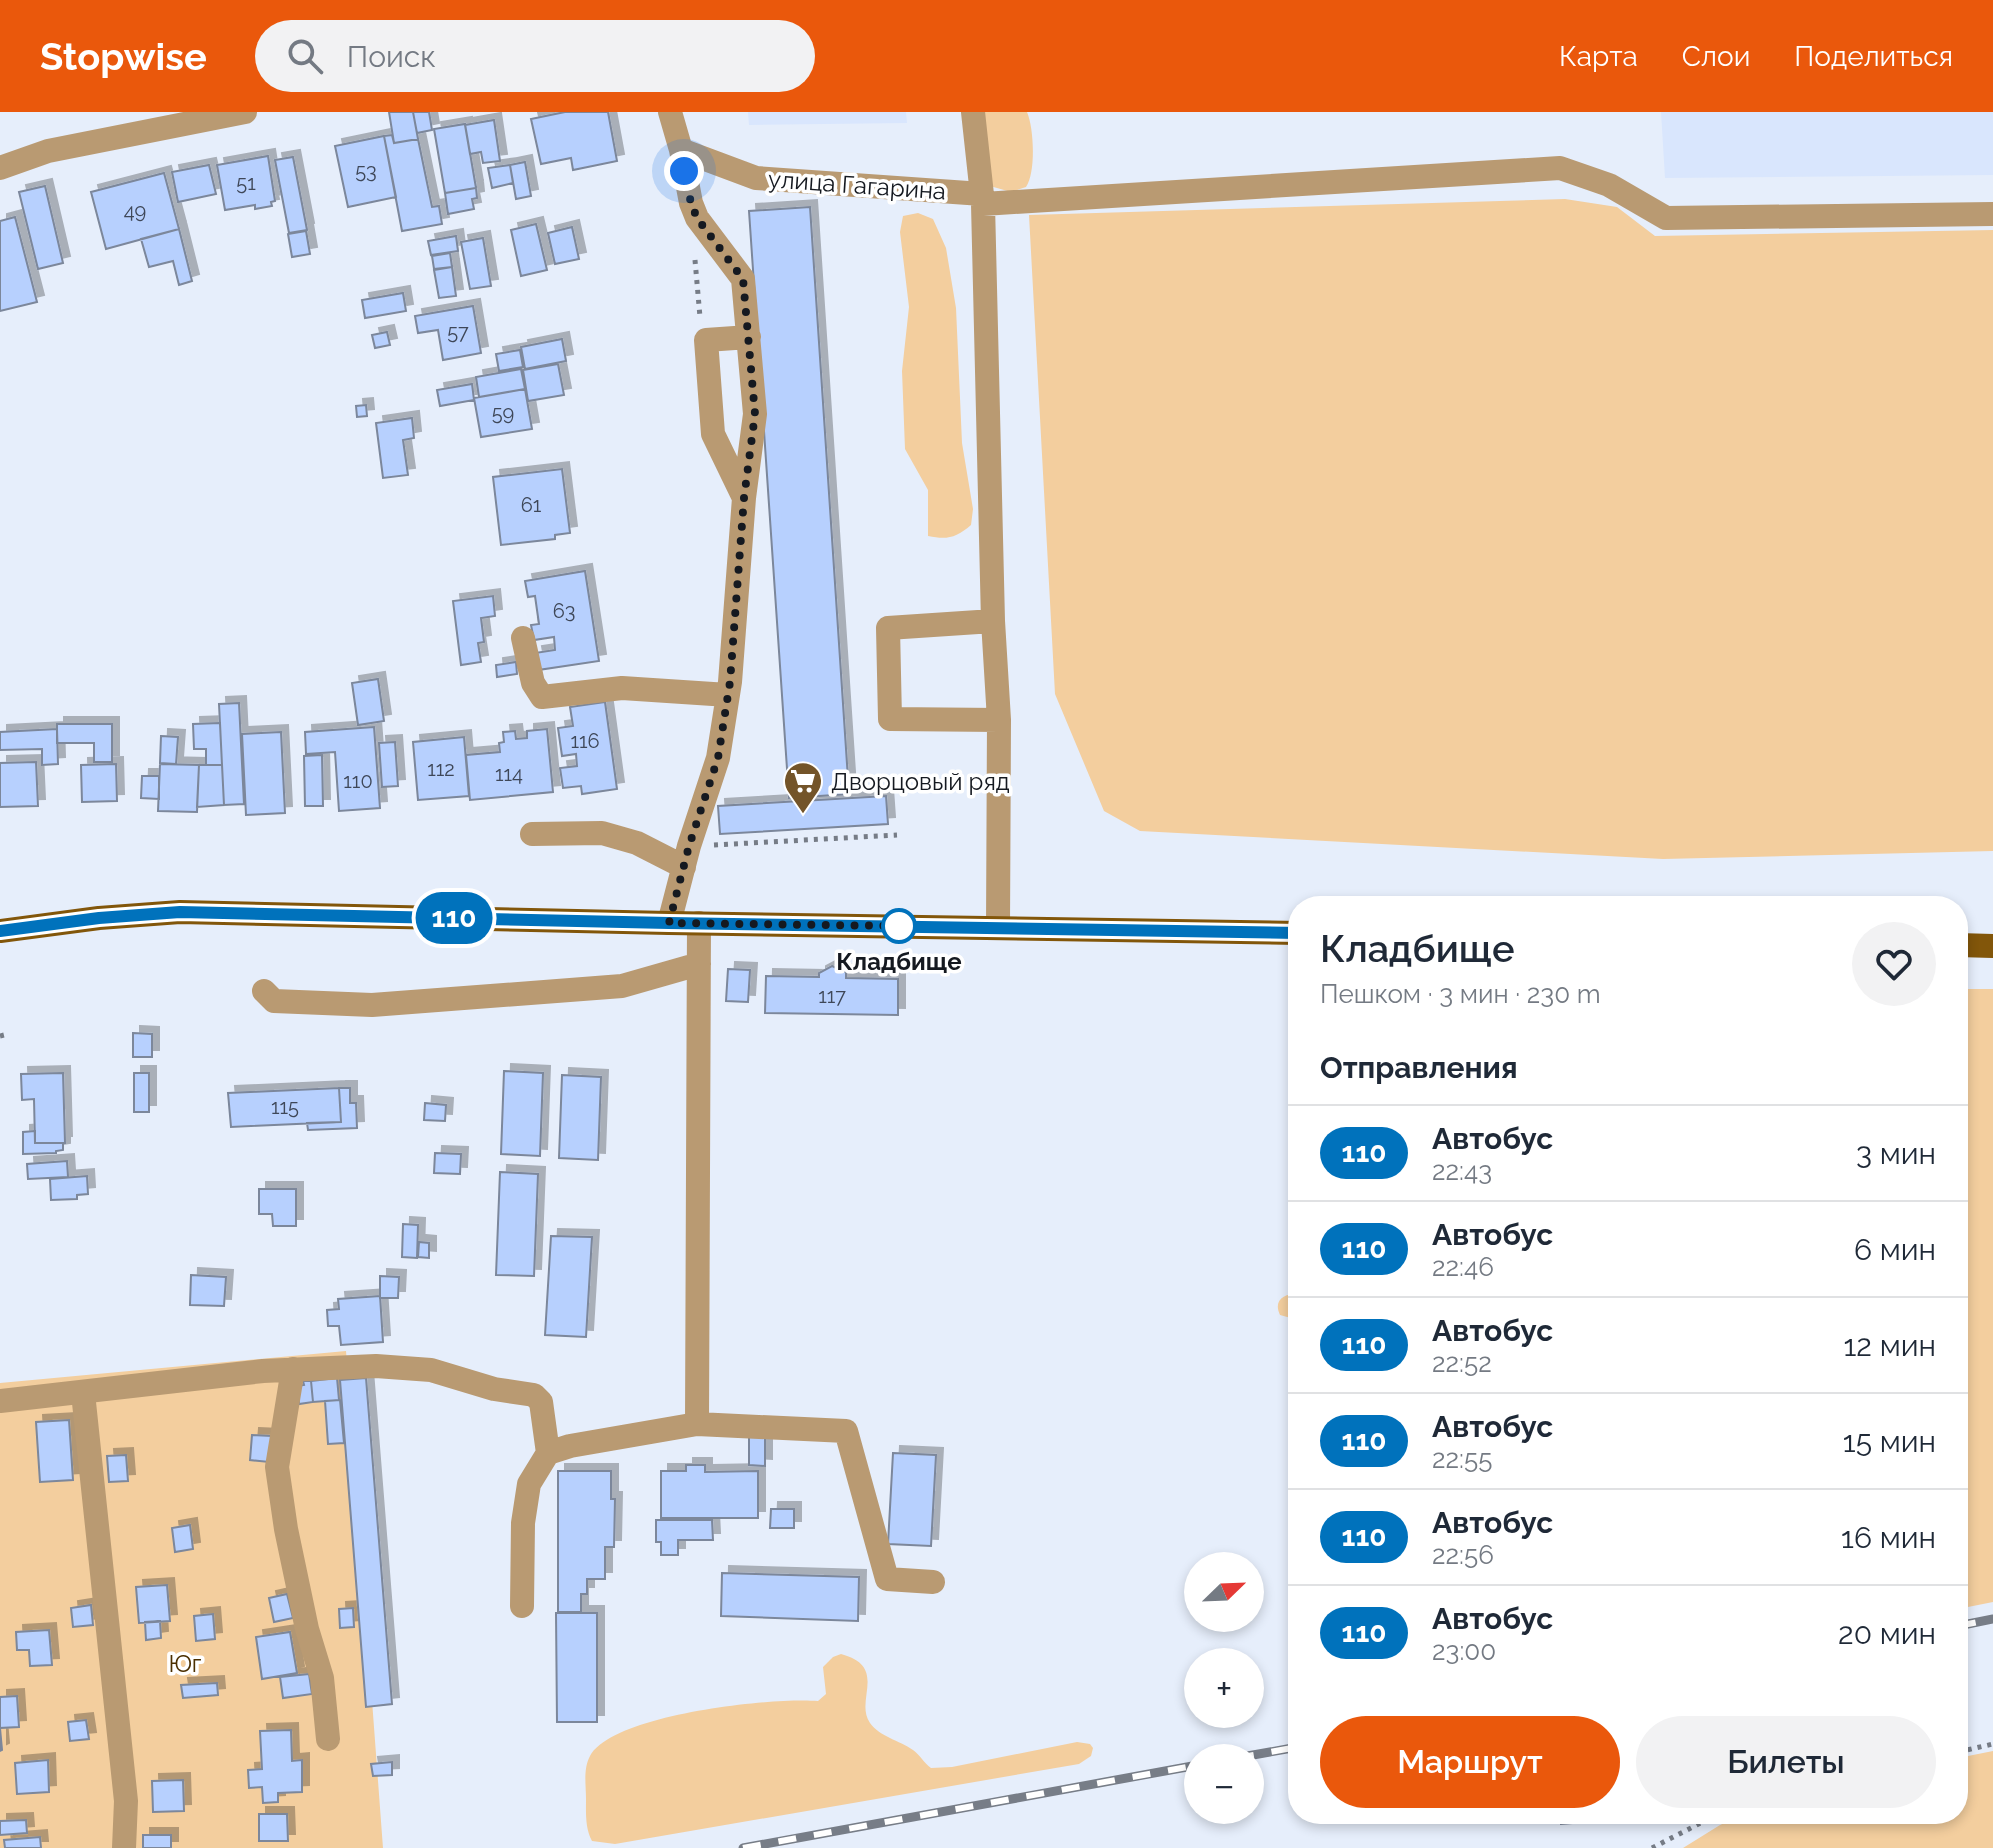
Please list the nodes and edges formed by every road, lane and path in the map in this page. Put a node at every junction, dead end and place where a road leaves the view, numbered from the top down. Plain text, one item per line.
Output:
1 (245, 112) edge
2 (670, 112) edge
3 (973, 112) edge
4 (681, 150) junction
5 (0, 168) edge
6 (982, 199) junction
7 (1993, 214) edge
8 (749, 337) junction
9 (744, 498) junction
10 (993, 621) junction
11 (523, 638) dead end
12 (728, 695) junction
13 (999, 720) junction
14 (532, 834) dead end
15 (897, 835) dead end
16 (686, 857) junction
17 (669, 923) junction
18 (699, 923) junction
19 (998, 928) junction
20 (0, 931) edge
21 (1288, 933) edge
22 (1968, 945) edge
23 (1993, 946) edge
24 (699, 964) junction
25 (264, 991) dead end
26 (293, 1369) junction
27 (83, 1393) junction
28 (0, 1401) edge
29 (697, 1424) junction
30 (548, 1453) junction
31 (933, 1582) dead end
32 (522, 1606) dead end
33 (328, 1739) dead end
34 (1993, 1744) edge
35 (1968, 1750) edge
36 (1699, 1824) edge
37 (124, 1848) edge
38 (1652, 1848) edge

1 - 5 street
2 - 4 street
3 - 6 street
4 - 6 street, улица Гагарина
4 - 8 street
6 - 7 street, улица Гагарина
6 - 10 street
8 - 9 street
8 - 9 street
9 - 12 street
10 - 13 street
10 - 13 street
11 - 12 street
12 - 16 street
13 - 19 street
14 - 16 street
15 - 16 path
16 - 17 street
17 - 18 main road
17 - 20 main road
18 - 19 main road
18 - 24 street
19 - 21 main road
22 - 23 main road
24 - 25 street
24 - 29 street
26 - 27 street
26 - 30 street
26 - 33 street
27 - 28 street
27 - 37 street
29 - 30 street
29 - 31 street
30 - 32 street
34 - 35 path
36 - 38 path

